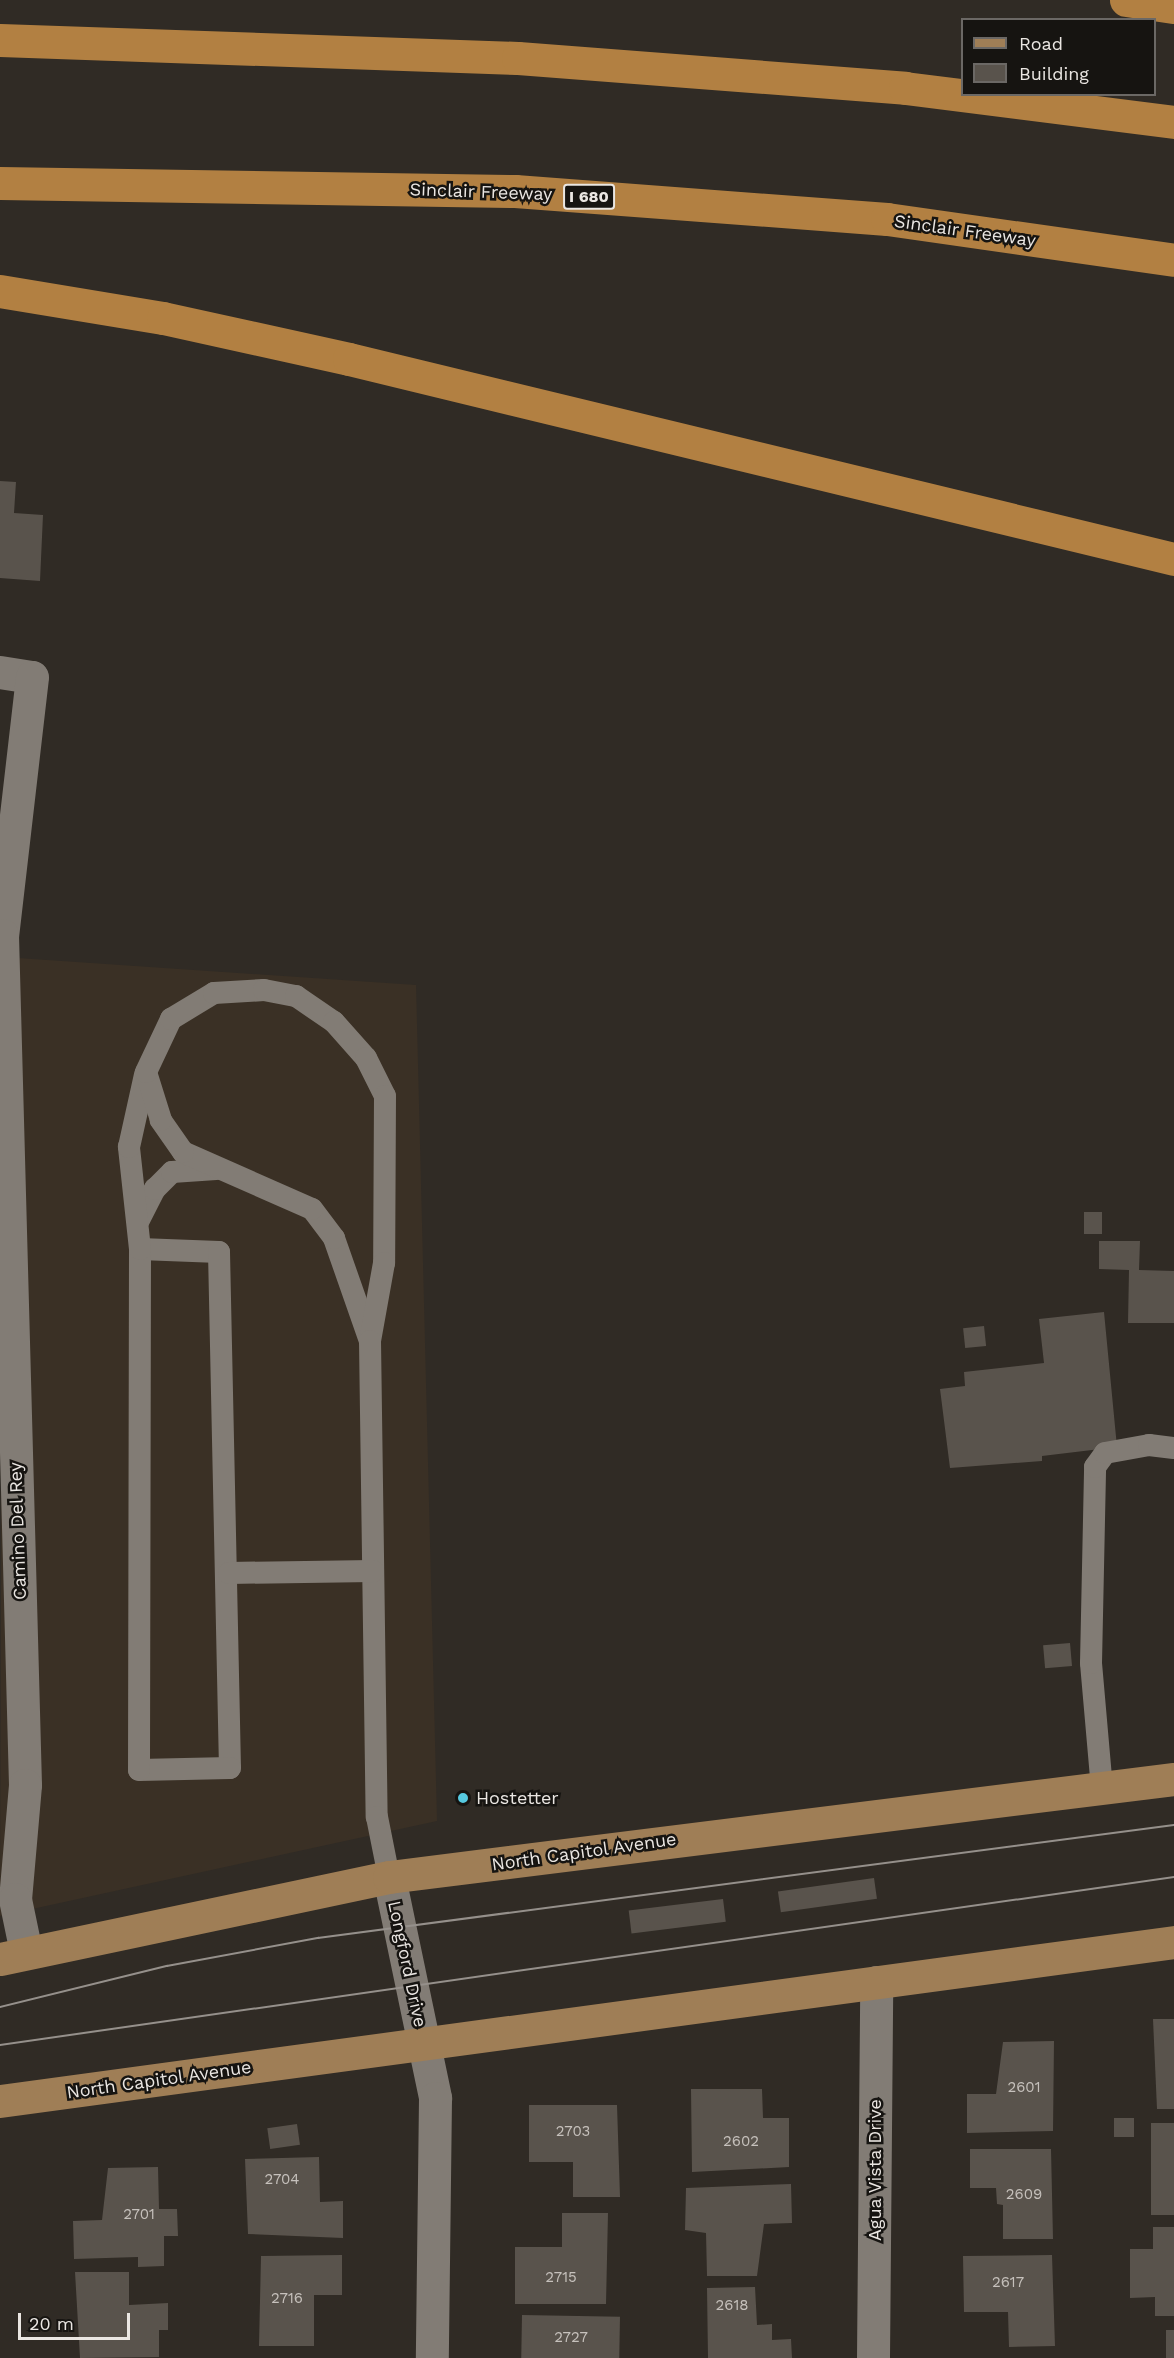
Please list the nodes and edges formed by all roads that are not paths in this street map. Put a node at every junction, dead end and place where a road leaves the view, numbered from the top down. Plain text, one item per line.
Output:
1 (1126, 0) edge
2 (1174, 7) edge
3 (0, 40) edge
4 (961, 95) edge
5 (968, 96) edge
6 (1174, 122) edge
7 (0, 183) edge
8 (1174, 260) edge
9 (0, 291) edge
10 (1174, 559) edge
11 (0, 672) edge
12 (146, 1072) junction
13 (217, 1169) junction
14 (139, 1220) junction
15 (140, 1249) junction
16 (370, 1341) junction
17 (1174, 1448) edge
18 (373, 1571) junction
19 (229, 1573) junction
20 (1174, 1779) edge
21 (1102, 1788) junction
22 (389, 1877) junction
23 (1174, 1942) edge
24 (13, 1956) edge
25 (876, 1982) junction
26 (423, 2043) junction
27 (0, 2101) edge
28 (432, 2358) edge
29 (873, 2358) edge

1 - 2 highway
3 - 4 highway
5 - 6 highway
7 - 8 highway, Sinclair Freeway / I 680
9 - 10 highway
11 - 24 street, Camino Del Rey
12 - 13 lane
12 - 14 lane
12 - 16 lane
13 - 14 lane
13 - 16 lane
14 - 15 lane
15 - 19 lane
15 - 19 lane
16 - 18 lane, Longford Drive
17 - 21 lane
18 - 19 lane
18 - 22 lane, Longford Drive
20 - 21 main road, North Capitol Avenue
21 - 22 main road, North Capitol Avenue
22 - 24 main road, North Capitol Avenue
22 - 26 street, Longford Drive
23 - 25 main road, North Capitol Avenue
25 - 26 main road, North Capitol Avenue
25 - 29 street, Agua Vista Drive
26 - 27 main road, North Capitol Avenue
26 - 28 street, Longford Drive

